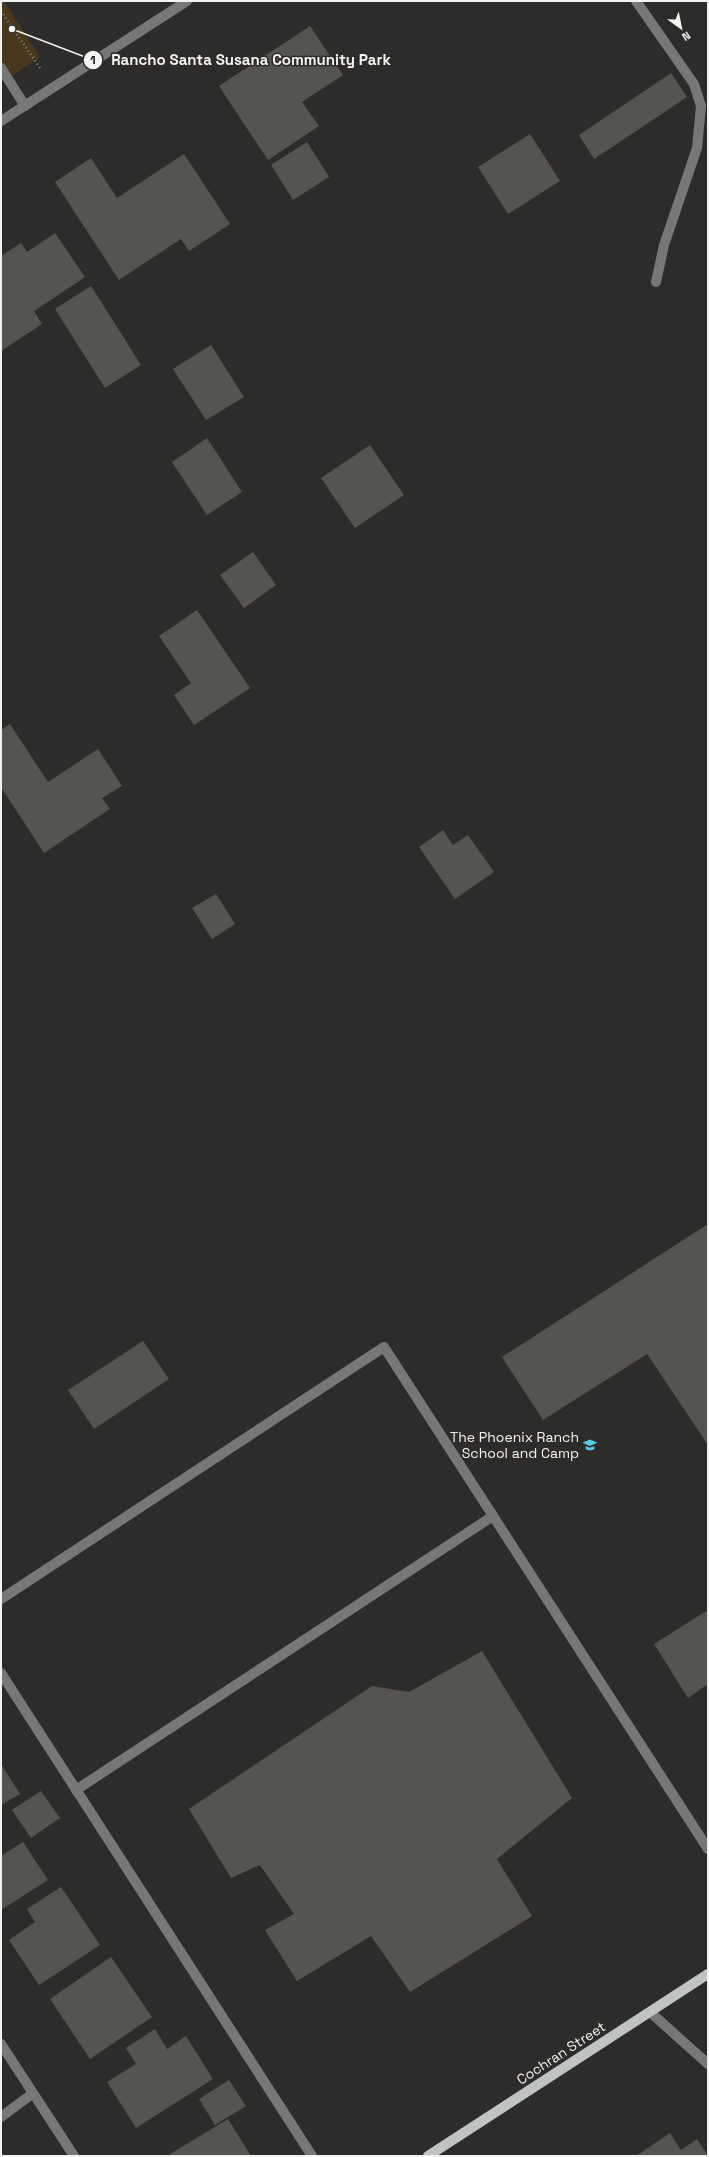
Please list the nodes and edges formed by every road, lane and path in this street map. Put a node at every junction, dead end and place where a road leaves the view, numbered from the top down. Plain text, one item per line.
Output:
1 (187, 1) edge
2 (636, 1) edge
3 (1, 11) edge
4 (1, 68) edge
5 (54, 87) junction
6 (25, 106) junction
7 (1, 121) edge
8 (656, 282) dead end
9 (493, 1516) junction
10 (1, 1599) edge
11 (1, 1673) edge
12 (76, 1790) junction
13 (708, 1849) edge
14 (708, 1974) edge
15 (650, 2012) junction
16 (1, 2044) edge
17 (708, 2064) edge
18 (32, 2094) junction
19 (1, 2117) edge
20 (74, 2156) edge
21 (312, 2156) edge
22 (428, 2156) edge

1 - 5 street
2 - 8 street
3 - 5 path
4 - 6 street
5 - 6 street
6 - 7 street
9 - 10 street
9 - 12 street
9 - 13 street
11 - 12 street
12 - 21 street
14 - 15 main road, Cochran Street
15 - 17 street
15 - 22 main road, Cochran Street
16 - 18 street
18 - 19 street
18 - 20 street

